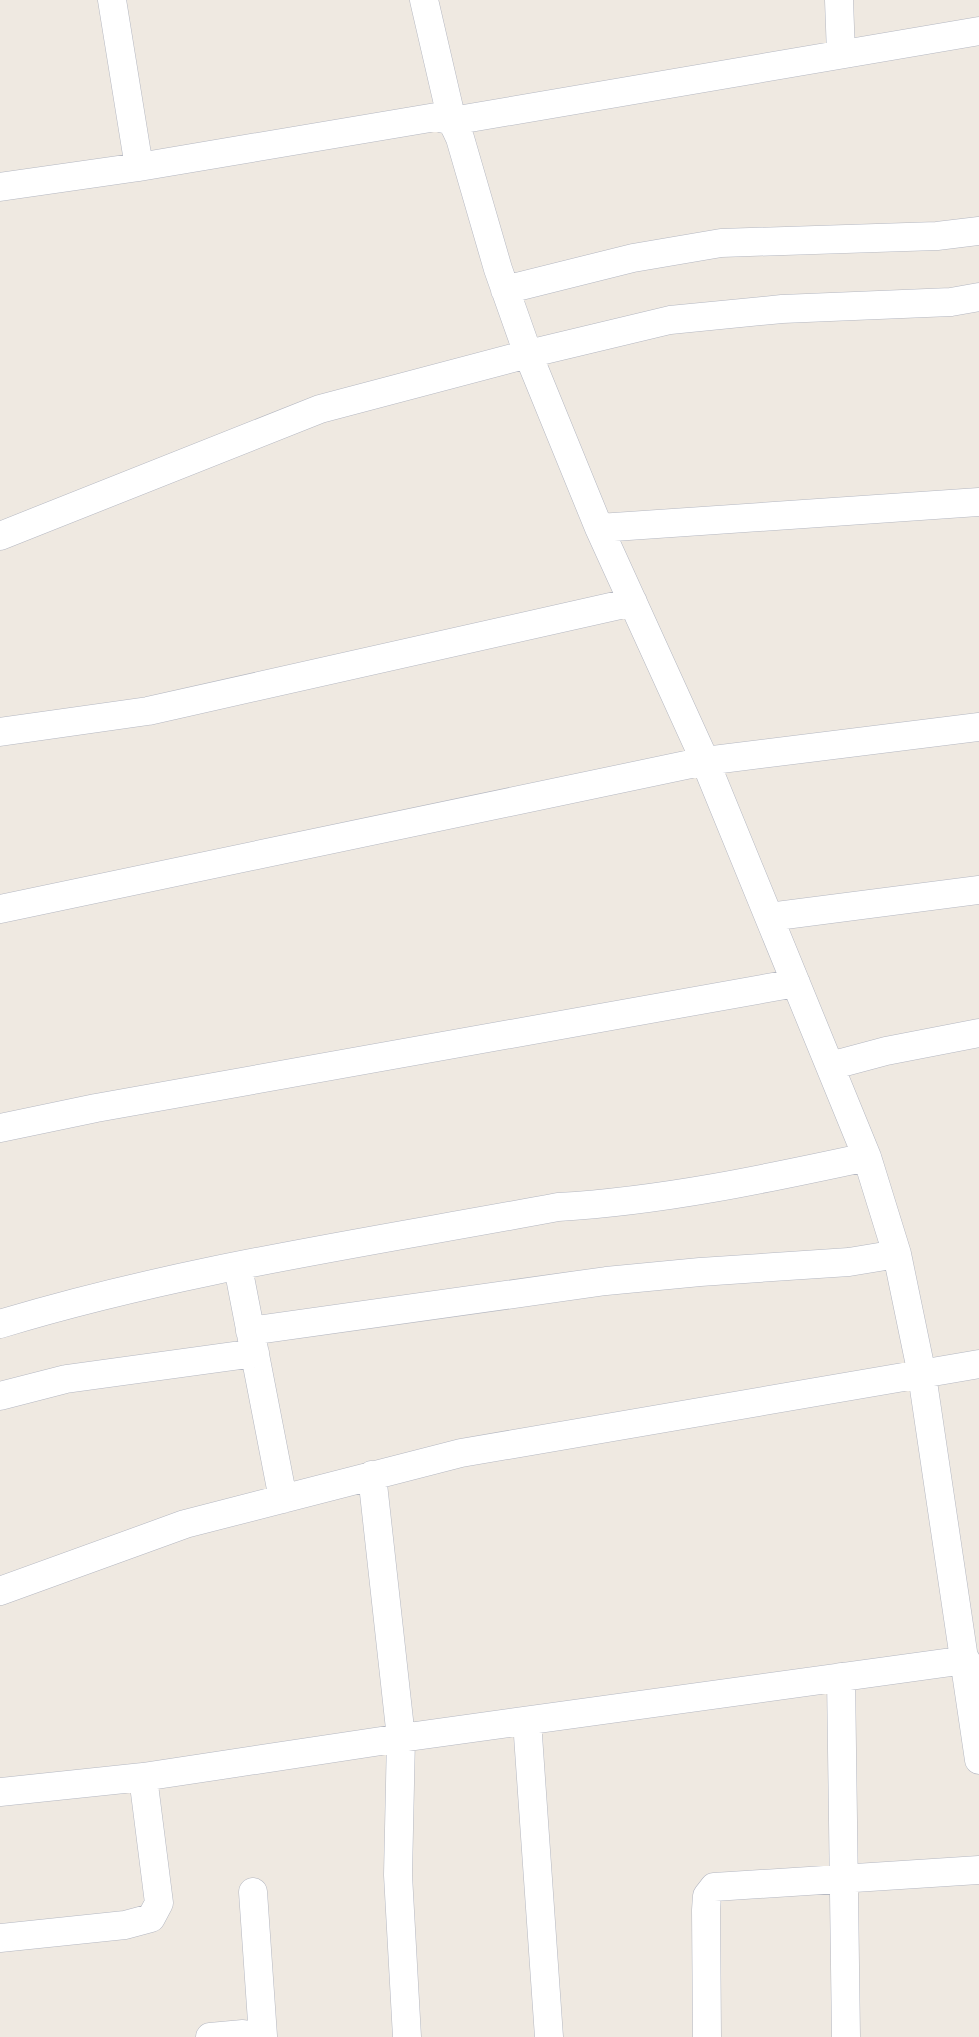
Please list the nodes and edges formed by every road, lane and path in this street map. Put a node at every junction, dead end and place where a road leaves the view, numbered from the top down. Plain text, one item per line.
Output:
1 (112, 0) edge
2 (424, 0) edge
3 (839, 0) edge
4 (979, 31) edge
5 (842, 54) junction
6 (452, 121) junction
7 (139, 167) junction
8 (0, 187) edge
9 (979, 231) edge
10 (505, 290) junction
11 (979, 297) edge
12 (528, 354) junction
13 (979, 502) edge
14 (599, 528) junction
15 (0, 536) edge
16 (633, 602) junction
17 (979, 727) edge
18 (0, 732) edge
19 (705, 761) junction
20 (979, 890) edge
21 (0, 908) edge
22 (769, 917) junction
23 (796, 983) junction
24 (979, 1034) edge
25 (830, 1066) junction
26 (0, 1128) edge
27 (867, 1157) junction
28 (897, 1254) junction
29 (238, 1267) junction
30 (0, 1324) edge
31 (253, 1342) junction
32 (979, 1364) edge
33 (922, 1375) junction
34 (0, 1396) edge
35 (372, 1475) junction
36 (283, 1499) junction
37 (0, 1591) edge
38 (971, 1670) edge
39 (841, 1677) junction
40 (527, 1721) junction
41 (401, 1738) junction
42 (979, 1760) edge
43 (143, 1777) junction
44 (0, 1792) edge
45 (979, 1870) edge
46 (844, 1879) junction
47 (253, 1892) dead end
48 (0, 1938) edge
49 (210, 2037) edge
50 (263, 2037) edge
51 (407, 2037) edge
52 (549, 2037) edge
53 (707, 2037) edge
54 (846, 2037) edge

1 - 7 street
2 - 6 street
3 - 5 street
4 - 5 street
5 - 6 street
6 - 7 street
6 - 10 street
7 - 8 street
9 - 10 street
10 - 12 street
11 - 12 street
12 - 14 street
12 - 15 street
13 - 14 street
14 - 16 street
16 - 18 street
16 - 19 street
17 - 19 street
19 - 21 street
19 - 22 street
20 - 22 street
22 - 23 street
23 - 25 street
23 - 26 street
24 - 25 street
25 - 27 street
27 - 28 street
27 - 29 street
28 - 31 street
28 - 33 street
29 - 30 street
29 - 31 street
31 - 34 street
31 - 36 street
32 - 33 street
33 - 35 street
33 - 38 street
35 - 36 street
35 - 41 street
36 - 37 street
38 - 39 street
38 - 42 street
39 - 40 street
39 - 46 street
40 - 41 street
40 - 52 street
41 - 43 street
41 - 51 street
43 - 44 street
43 - 48 street
45 - 46 street
46 - 53 street
46 - 54 street
47 - 50 street
49 - 50 street

